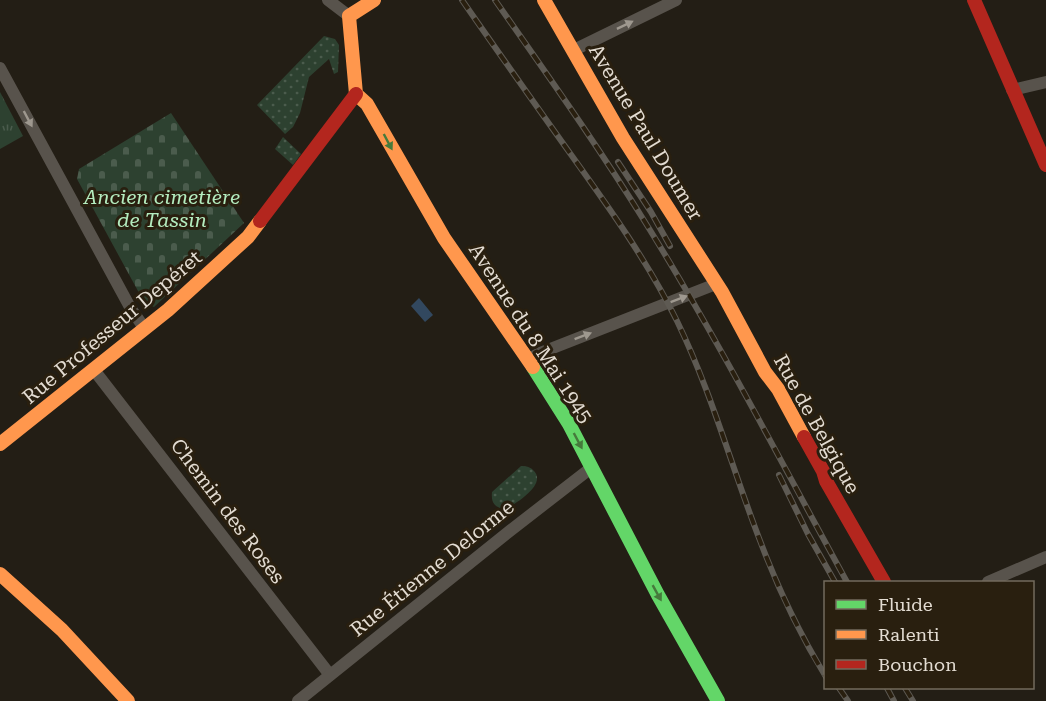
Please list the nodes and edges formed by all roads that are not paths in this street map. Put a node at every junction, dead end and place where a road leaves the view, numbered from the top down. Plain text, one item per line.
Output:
1 (328, 0) edge
2 (374, 0) edge
3 (544, 0) edge
4 (676, 0) edge
5 (974, 0) edge
6 (349, 16) junction
7 (574, 50) junction
8 (0, 68) edge
9 (1046, 82) edge
10 (1012, 90) junction
11 (356, 94) junction
12 (1046, 165) edge
13 (716, 284) junction
14 (145, 329) junction
15 (530, 359) junction
16 (94, 370) junction
17 (0, 444) edge
18 (591, 468) junction
19 (1046, 557) edge
20 (0, 574) edge
21 (883, 581) edge
22 (990, 581) edge
23 (330, 675) junction
24 (119, 690) junction
25 (110, 701) edge
26 (128, 701) edge
27 (298, 701) edge
28 (718, 701) edge

1 - 6 street
2 - 6 street
3 - 7 street, Avenue Paul Doumer
7 -> 4 street
5 - 10 street
6 - 11 street
7 - 13 street, Avenue Paul Doumer
8 -> 14 street
9 - 10 street
10 - 12 street
11 - 14 street, Rue Professeur Depéret
11 -> 15 street, Avenue du 8 Mai 1945
15 -> 13 street
13 - 21 street, Rue de Belgique
14 - 16 street, Rue Professeur Depéret
15 -> 18 street, Avenue du 8 Mai 1945
16 - 17 street, Rue Professeur Depéret
16 - 23 street, Chemin des Roses
18 - 23 street, Rue Étienne Delorme
18 -> 28 street, Avenue du 8 Mai 1945
19 - 22 street
20 - 24 street
23 - 27 street, Rue Étienne Delorme
24 - 25 street
24 - 26 street

